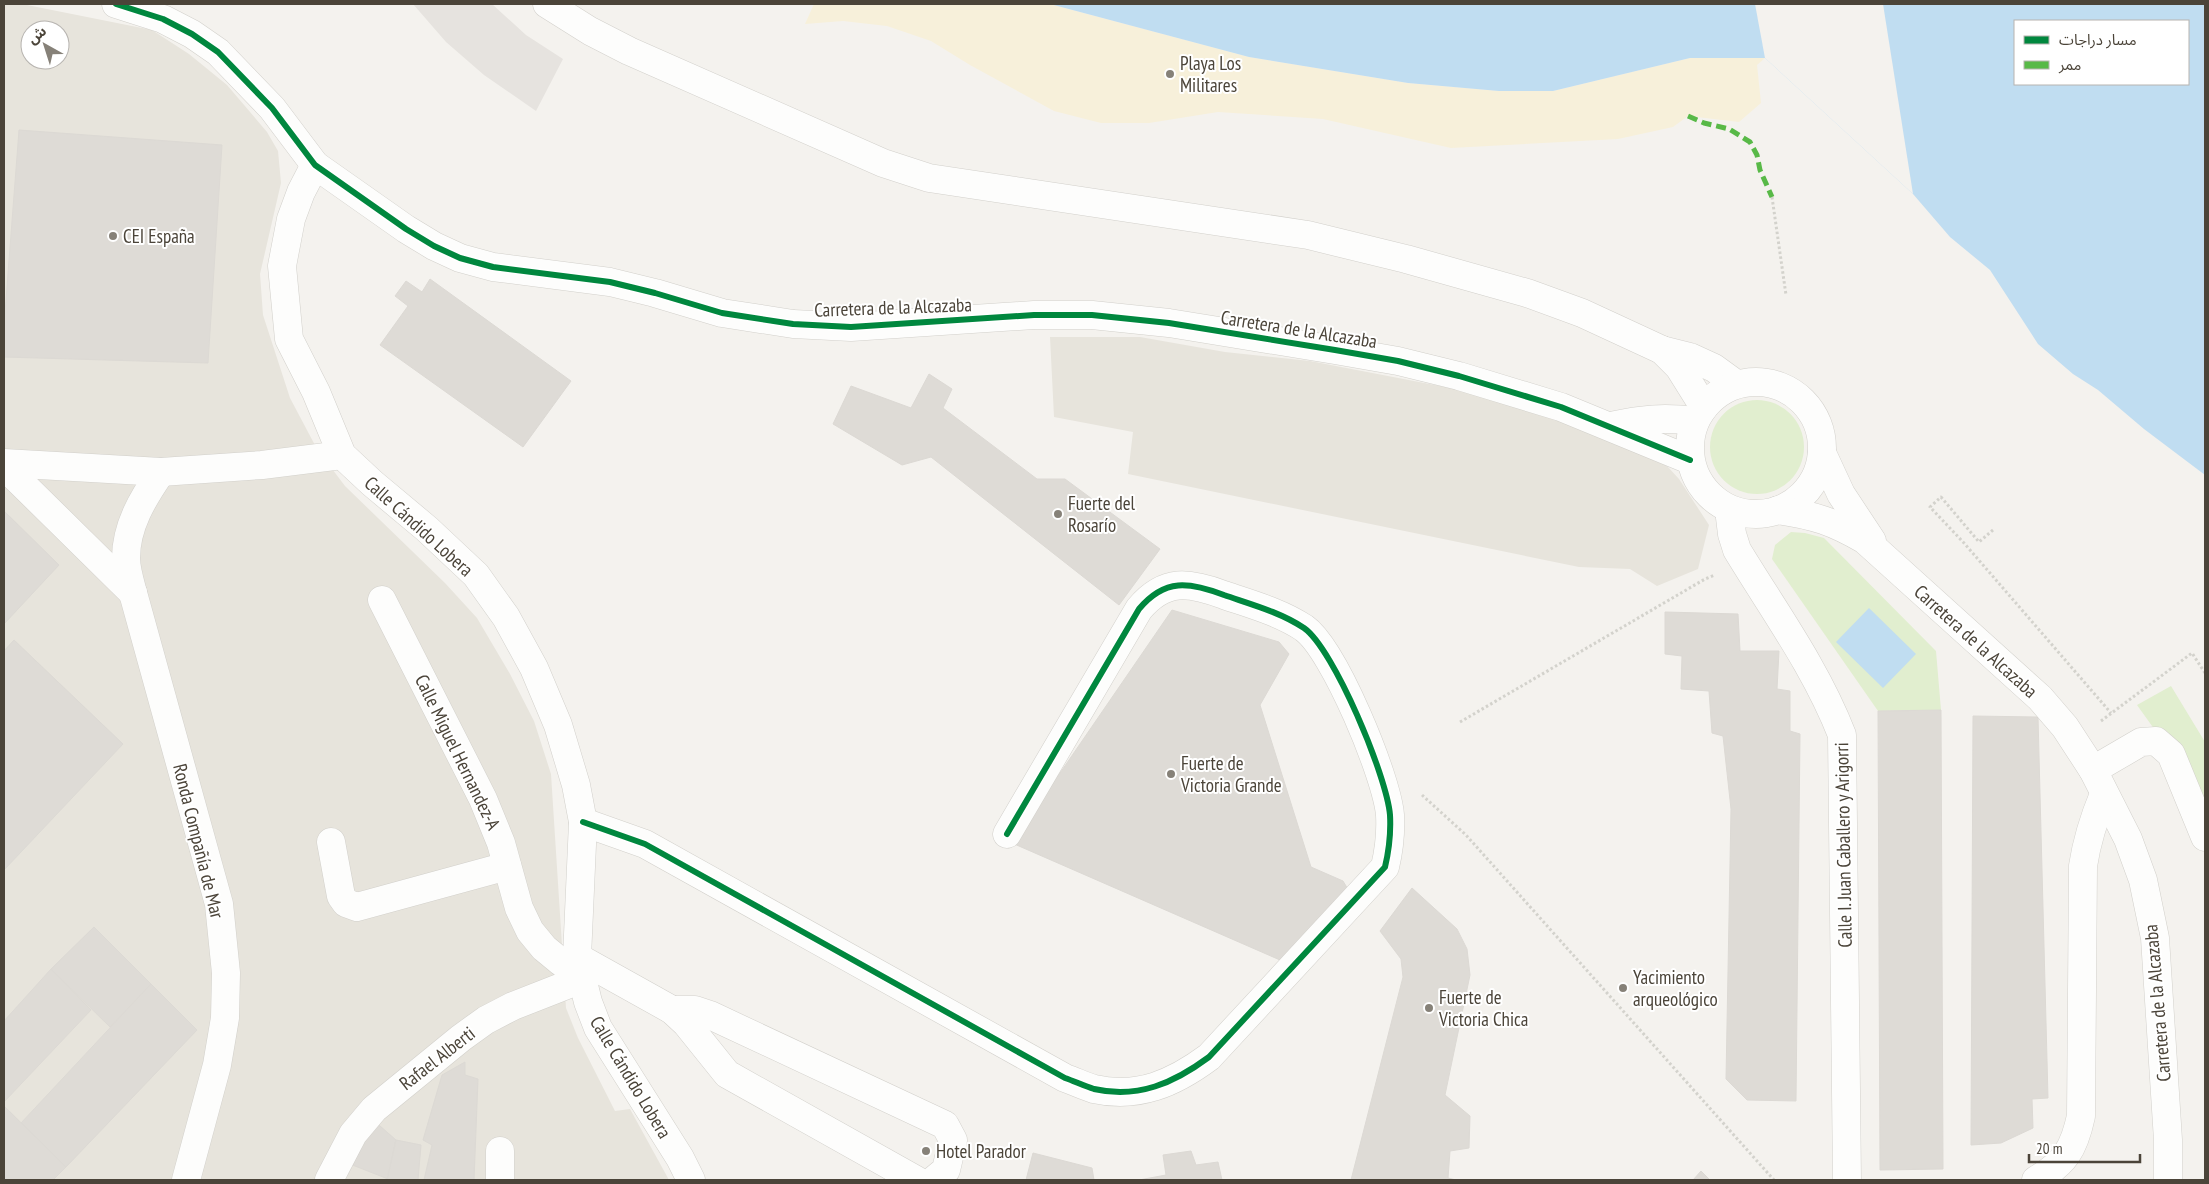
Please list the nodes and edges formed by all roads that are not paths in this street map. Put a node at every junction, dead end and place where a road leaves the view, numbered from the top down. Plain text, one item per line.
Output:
1 (116, 4) edge
2 (547, 4) edge
3 (315, 165) junction
4 (1662, 350) junction
5 (1736, 384) junction
6 (1700, 414) junction
7 (1611, 426) junction
8 (1822, 453) junction
9 (342, 455) junction
10 (1690, 460) junction
11 (4, 465) edge
12 (161, 472) junction
13 (1729, 509) junction
14 (1778, 510) junction
15 (1889, 561) junction
16 (132, 593) junction
17 (382, 600) dead end
18 (2093, 770) junction
19 (2104, 794) junction
20 (583, 822) junction
21 (1007, 834) dead end
22 (2205, 837) edge
23 (331, 842) dead end
24 (507, 866) junction
25 (580, 969) junction
26 (672, 1010) junction
27 (500, 1151) dead end
28 (186, 1180) edge
29 (329, 1180) edge
30 (500, 1180) edge
31 (691, 1180) edge
32 (916, 1180) edge
33 (934, 1180) edge
34 (1847, 1180) edge
35 (2036, 1180) edge
36 (2168, 1180) edge

1 - 3 street, Carretera de la Alcazaba
2 - 4 street
3 - 7 street, Carretera de la Alcazaba
3 - 9 street
4 - 5 street
4 - 6 street
5 - 6 street
5 - 8 street
6 - 7 street
6 - 10 street
7 - 10 street, Carretera de la Alcazaba
8 - 14 street
8 - 15 street, Carretera de la Alcazaba
9 - 12 street, Ronda Compañía de Mar
9 - 20 street, Calle Cándido Lobera
10 - 13 street
11 - 12 street, Ronda Compañía de Mar
11 - 16 street, Ronda Compañía de Mar
12 - 16 street, Ronda Compañía de Mar
13 - 14 street
13 - 34 street, Calle I. Juan Caballero y Arigorri
14 - 15 street, Carretera de la Alcazaba
15 - 18 street, Carretera de la Alcazaba
16 - 28 street, Ronda Compañía de Mar
17 - 24 street, Calle Miguel Hernandez-A
18 - 19 street, Carretera de la Alcazaba
18 - 22 street
19 - 35 street
19 - 36 street, Carretera de la Alcazaba
20 - 21 street
20 - 25 street, Calle Cándido Lobera
23 - 24 street
24 - 25 street, Calle Miguel Hernandez-A
25 - 26 street, Calle Miguel Hernandez-A
25 - 29 street, Rafael Alberti
25 - 31 street, Calle Cándido Lobera
26 - 32 street
26 - 33 street
27 - 30 street

